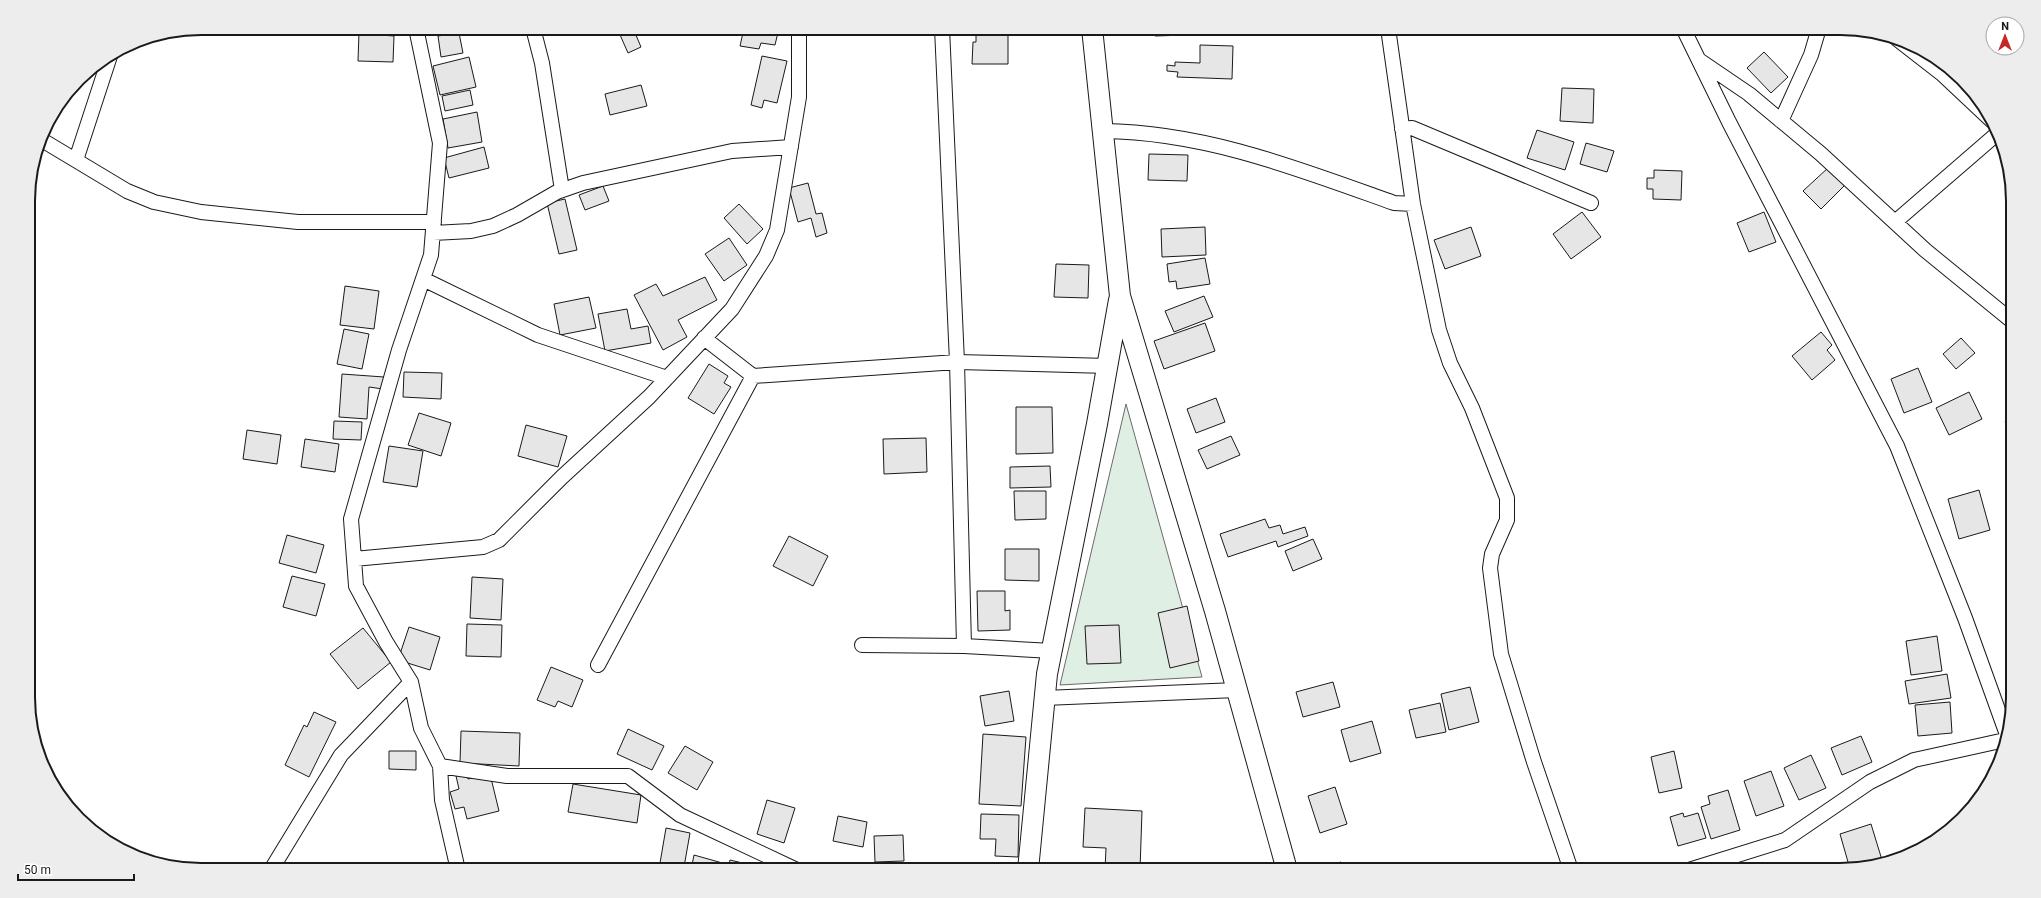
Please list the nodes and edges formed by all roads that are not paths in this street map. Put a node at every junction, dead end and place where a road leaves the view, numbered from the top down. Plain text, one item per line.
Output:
1 (417, 35) edge
2 (535, 35) edge
3 (799, 35) edge
4 (942, 35) edge
5 (1093, 35) edge
6 (1389, 35) edge
7 (1686, 35) edge
8 (1817, 35) edge
9 (1913, 52) edge
10 (1698, 60) junction
11 (107, 64) edge
12 (1976, 106) edge
13 (1781, 121) junction
14 (1402, 129) junction
15 (1102, 131) junction
16 (1993, 137) edge
17 (46, 142) edge
18 (791, 147) junction
19 (76, 160) junction
20 (562, 190) junction
21 (1413, 204) junction
22 (1591, 204) dead end
23 (1895, 222) junction
24 (434, 227) junction
25 (423, 279) junction
26 (1120, 296) junction
27 (2006, 315) edge
28 (704, 338) junction
29 (957, 362) junction
30 (1108, 366) junction
31 (753, 376) junction
32 (667, 378) junction
33 (354, 559) junction
34 (862, 645) dead end
35 (964, 646) junction
36 (1052, 651) junction
37 (598, 665) dead end
38 (411, 682) junction
39 (1237, 690) junction
40 (1044, 698) junction
41 (2004, 726) edge
42 (2000, 741) edge
43 (440, 766) junction
44 (275, 863) edge
45 (456, 863) edge
46 (782, 863) edge
47 (1029, 863) edge
48 (1285, 863) edge
49 (1569, 863) edge
50 (1711, 863) edge

1 - 24 street
2 - 20 street
3 - 18 street
4 - 29 street
5 - 15 street
6 - 14 street
7 - 10 street
8 - 13 street
9 - 12 street
10 - 13 street
10 - 41 street
11 - 19 street
13 - 23 street
14 - 21 street
14 - 22 street
15 - 21 street
15 - 26 street
16 - 23 street
17 - 19 street
18 - 20 street
18 - 28 street
19 - 24 street
20 - 24 street
21 - 49 street
23 - 27 street
24 - 25 street
25 - 32 street
25 - 33 street
26 - 30 street
26 - 39 street
28 - 31 street
28 - 32 street
29 - 30 street
29 - 31 street
29 - 35 street
30 - 36 street
31 - 37 street
32 - 33 street
33 - 38 street
34 - 35 street
35 - 36 street
36 - 40 street
38 - 43 street
38 - 44 street
39 - 40 street
39 - 48 street
40 - 47 street
42 - 50 street
43 - 45 street
43 - 46 street

